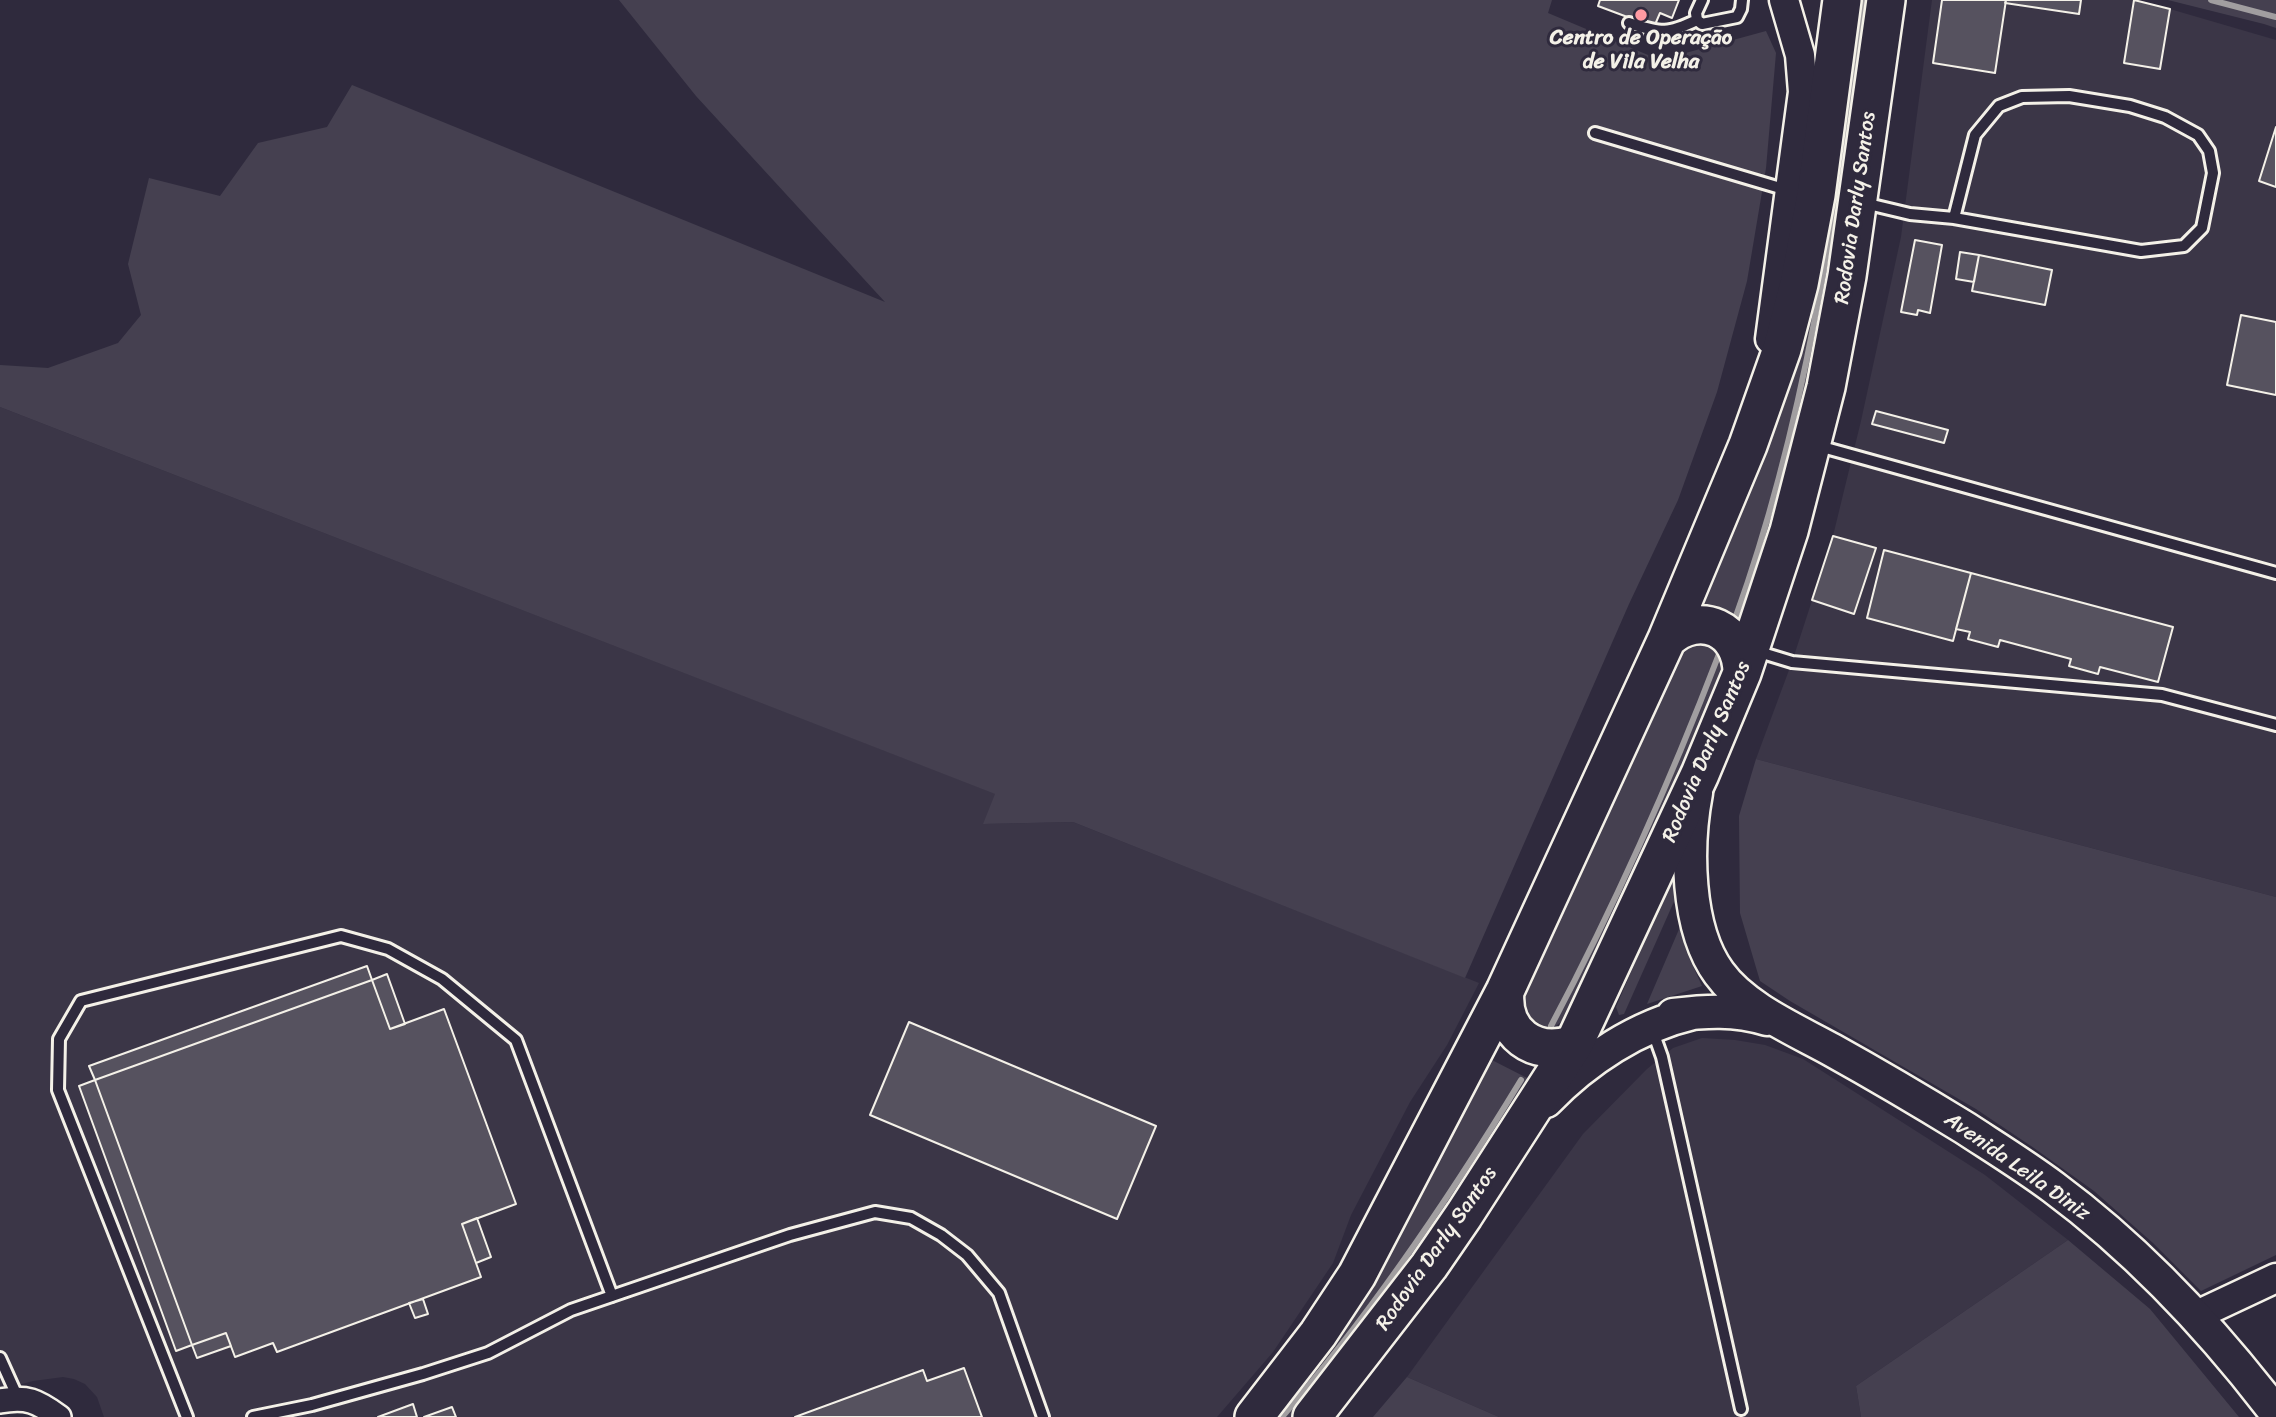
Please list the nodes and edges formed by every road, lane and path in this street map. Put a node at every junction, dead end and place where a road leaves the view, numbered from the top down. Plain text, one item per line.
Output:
1 (1702, 0) edge
2 (1742, 0) edge
3 (1783, 0) edge
4 (1842, 0) edge
5 (1885, 0) edge
6 (1697, 20) junction
7 (1629, 23) dead end
8 (1595, 133) dead end
9 (1790, 190) junction
10 (1857, 202) junction
11 (1954, 218) junction
12 (1760, 414) junction
13 (1812, 445) junction
14 (2276, 573) edge
15 (1667, 639) junction
16 (1746, 661) junction
17 (2276, 724) edge
18 (1700, 774) junction
19 (1504, 991) junction
20 (1650, 1023) junction
21 (1783, 1024) junction
22 (1574, 1044) junction
23 (1512, 1141) junction
24 (2276, 1278) edge
25 (612, 1296) junction
26 (2195, 1316) junction
27 (0, 1358) edge
28 (9, 1399) edge
29 (1741, 1409) dead end
30 (2276, 1413) edge
31 (59, 1417) edge
32 (187, 1417) edge
33 (253, 1417) edge
34 (1043, 1417) edge
35 (1254, 1417) edge
36 (1312, 1417) edge

1 - 6 lane
2 - 6 lane
3 - 9 street
4 - 12 main road, Rodovia Darly Santos
5 - 10 main road, Rodovia Darly Santos
6 - 7 lane
8 - 9 lane
9 - 12 street
10 - 11 lane
10 - 13 main road, Rodovia Darly Santos
11 - 11 lane
12 - 15 main road, Rodovia Darly Santos
13 - 14 lane
13 - 16 main road, Rodovia Darly Santos
15 - 16 main road
15 - 19 main road, Rodovia Darly Santos
16 - 17 lane
16 - 18 main road, Rodovia Darly Santos
18 - 21 main road, Avenida Leila Diniz
18 - 22 main road, Rodovia Darly Santos
19 - 22 main road
19 - 35 main road, Rodovia Darly Santos
20 - 21 main road, Avenida Leila Diniz
20 - 22 main road, Avenida Leila Diniz
20 - 23 main road
20 - 29 lane
21 - 26 main road, Avenida Leila Diniz
22 - 23 main road, Rodovia Darly Santos
23 - 36 main road, Rodovia Darly Santos
24 - 26 street
25 - 32 lane
25 - 33 lane
25 - 34 lane
26 - 30 main road, Avenida Leila Diniz
27 - 28 lane
28 - 31 street

